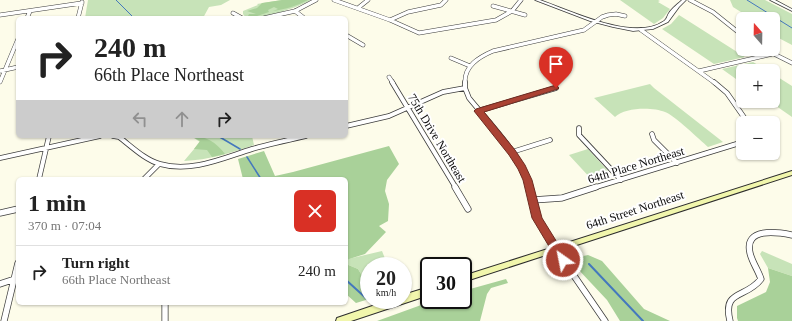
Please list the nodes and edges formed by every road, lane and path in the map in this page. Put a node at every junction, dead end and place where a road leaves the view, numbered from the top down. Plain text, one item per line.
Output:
1 (316, 0) edge
2 (334, 0) edge
3 (368, 0) edge
4 (446, 0) edge
5 (522, 0) edge
6 (537, 0) edge
7 (684, 0) edge
8 (690, 0) edge
9 (772, 0) edge
10 (82, 1) edge
11 (493, 6) dead end
12 (358, 8) junction
13 (30, 10) junction
14 (792, 10) edge
15 (295, 11) junction
16 (512, 11) junction
17 (233, 13) dead end
18 (0, 15) edge
19 (525, 15) dead end
20 (28, 16) edge
21 (78, 16) edge
22 (238, 16) edge
23 (273, 16) edge
24 (301, 16) edge
25 (625, 16) dead end
26 (390, 20) junction
27 (596, 22) junction
28 (641, 30) junction
29 (736, 30) edge
30 (348, 36) edge
31 (16, 44) edge
32 (363, 45) dead end
33 (764, 56) edge
34 (776, 56) edge
35 (451, 58) dead end
36 (792, 63) edge
37 (470, 66) junction
38 (16, 67) edge
39 (0, 70) edge
40 (5, 70) junction
41 (699, 72) junction
42 (389, 77) dead end
43 (0, 82) edge
44 (465, 88) junction
45 (556, 88) dead end
46 (407, 108) junction
47 (478, 111) junction
48 (743, 116) edge
49 (348, 126) edge
50 (580, 128) dead end
51 (652, 134) dead end
52 (49, 138) edge
53 (90, 138) edge
54 (120, 138) edge
55 (298, 138) edge
56 (550, 140) dead end
57 (736, 144) edge
58 (47, 147) junction
59 (512, 152) junction
60 (0, 158) edge
61 (677, 163) junction
62 (159, 164) junction
63 (792, 173) edge
64 (40, 177) edge
65 (146, 177) edge
66 (621, 180) junction
67 (533, 200) junction
68 (16, 209) edge
69 (468, 209) dead end
70 (0, 213) edge
71 (792, 235) edge
72 (555, 248) junction
73 (472, 276) edge
74 (16, 279) edge
75 (0, 284) edge
76 (165, 305) edge
77 (375, 309) edge
78 (4, 321) edge
79 (165, 321) edge
80 (340, 321) edge
81 (605, 321) edge
82 (730, 321) edge

1 - 15 street
2 - 12 street
3 - 12 street
4 - 26 street
5 - 16 street
6 - 27 street
7 - 28 street
8 - 29 street
9 - 14 street
10 - 13 street
10 - 21 street
11 - 16 street
12 - 26 street
13 - 18 street
13 - 20 street
15 - 23 street
15 - 24 street
16 - 19 street
16 - 26 street
17 - 22 street
25 - 27 street
27 - 28 street
27 - 37 street
28 - 41 street
30 - 32 street
31 - 40 street
33 - 41 street
34 - 36 street
35 - 37 street
37 - 44 street
38 - 40 street
39 - 40 street
40 - 43 street
41 - 48 street
42 - 46 street, 75th Drive Northeast
44 - 46 street
44 - 47 street
45 - 47 street
46 - 49 street
46 - 69 street, 75th Drive Northeast
47 - 59 street
50 - 66 street
51 - 61 street
52 - 58 street
53 - 58 street
54 - 62 street
55 - 62 street
56 - 59 street
57 - 61 street, 64th Place Northeast
58 - 60 street
58 - 64 street
59 - 67 street
61 - 66 street, 64th Place Northeast
62 - 65 street
63 - 72 main road, 64th Street Northeast
66 - 67 street, 64th Place Northeast
67 - 72 street
68 - 70 street
71 - 82 street
72 - 73 main road, 64th Street Northeast
72 - 81 street
74 - 75 street
74 - 78 street
76 - 79 street
77 - 80 main road

